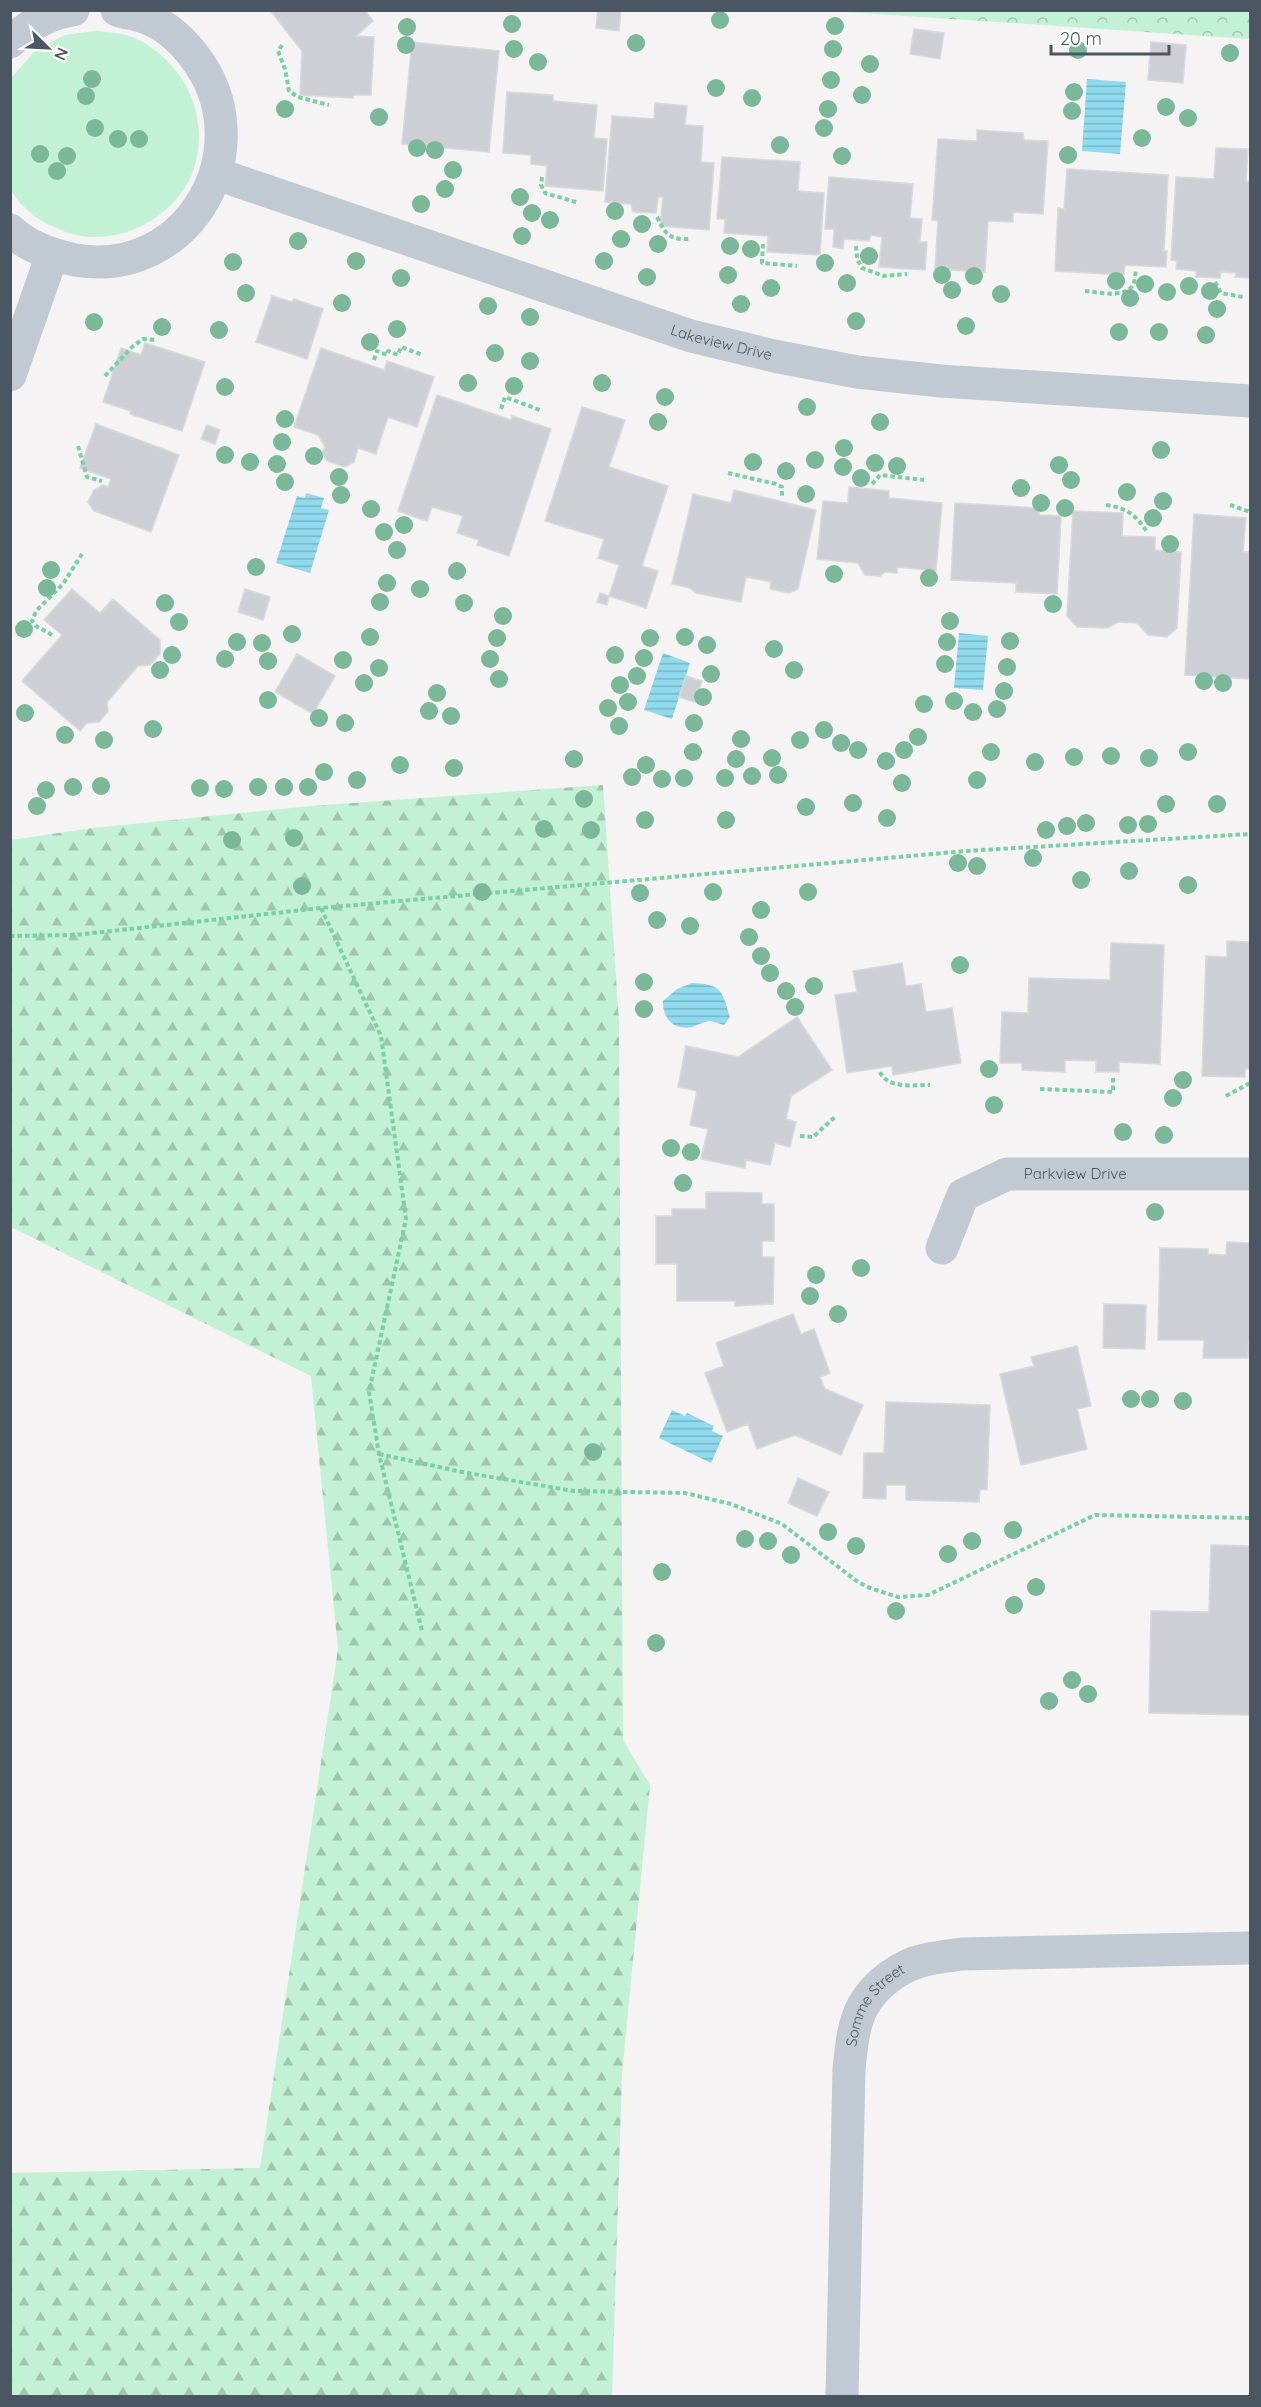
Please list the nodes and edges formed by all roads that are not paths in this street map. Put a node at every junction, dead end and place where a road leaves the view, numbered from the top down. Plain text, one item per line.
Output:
1 (73, 10) edge
2 (137, 13) edge
3 (10, 42) edge
4 (217, 174) junction
5 (10, 230) edge
6 (52, 255) junction
7 (10, 375) edge
8 (1251, 401) edge
9 (1251, 1174) edge
10 (942, 1248) dead end
11 (1251, 1948) edge
12 (842, 2397) edge

1 - 3 street
2 - 4 street
4 - 6 street
4 - 8 street, Lakeview Drive
5 - 6 street
6 - 7 street
9 - 10 street, Parkview Drive
11 - 12 street, Somme Street

